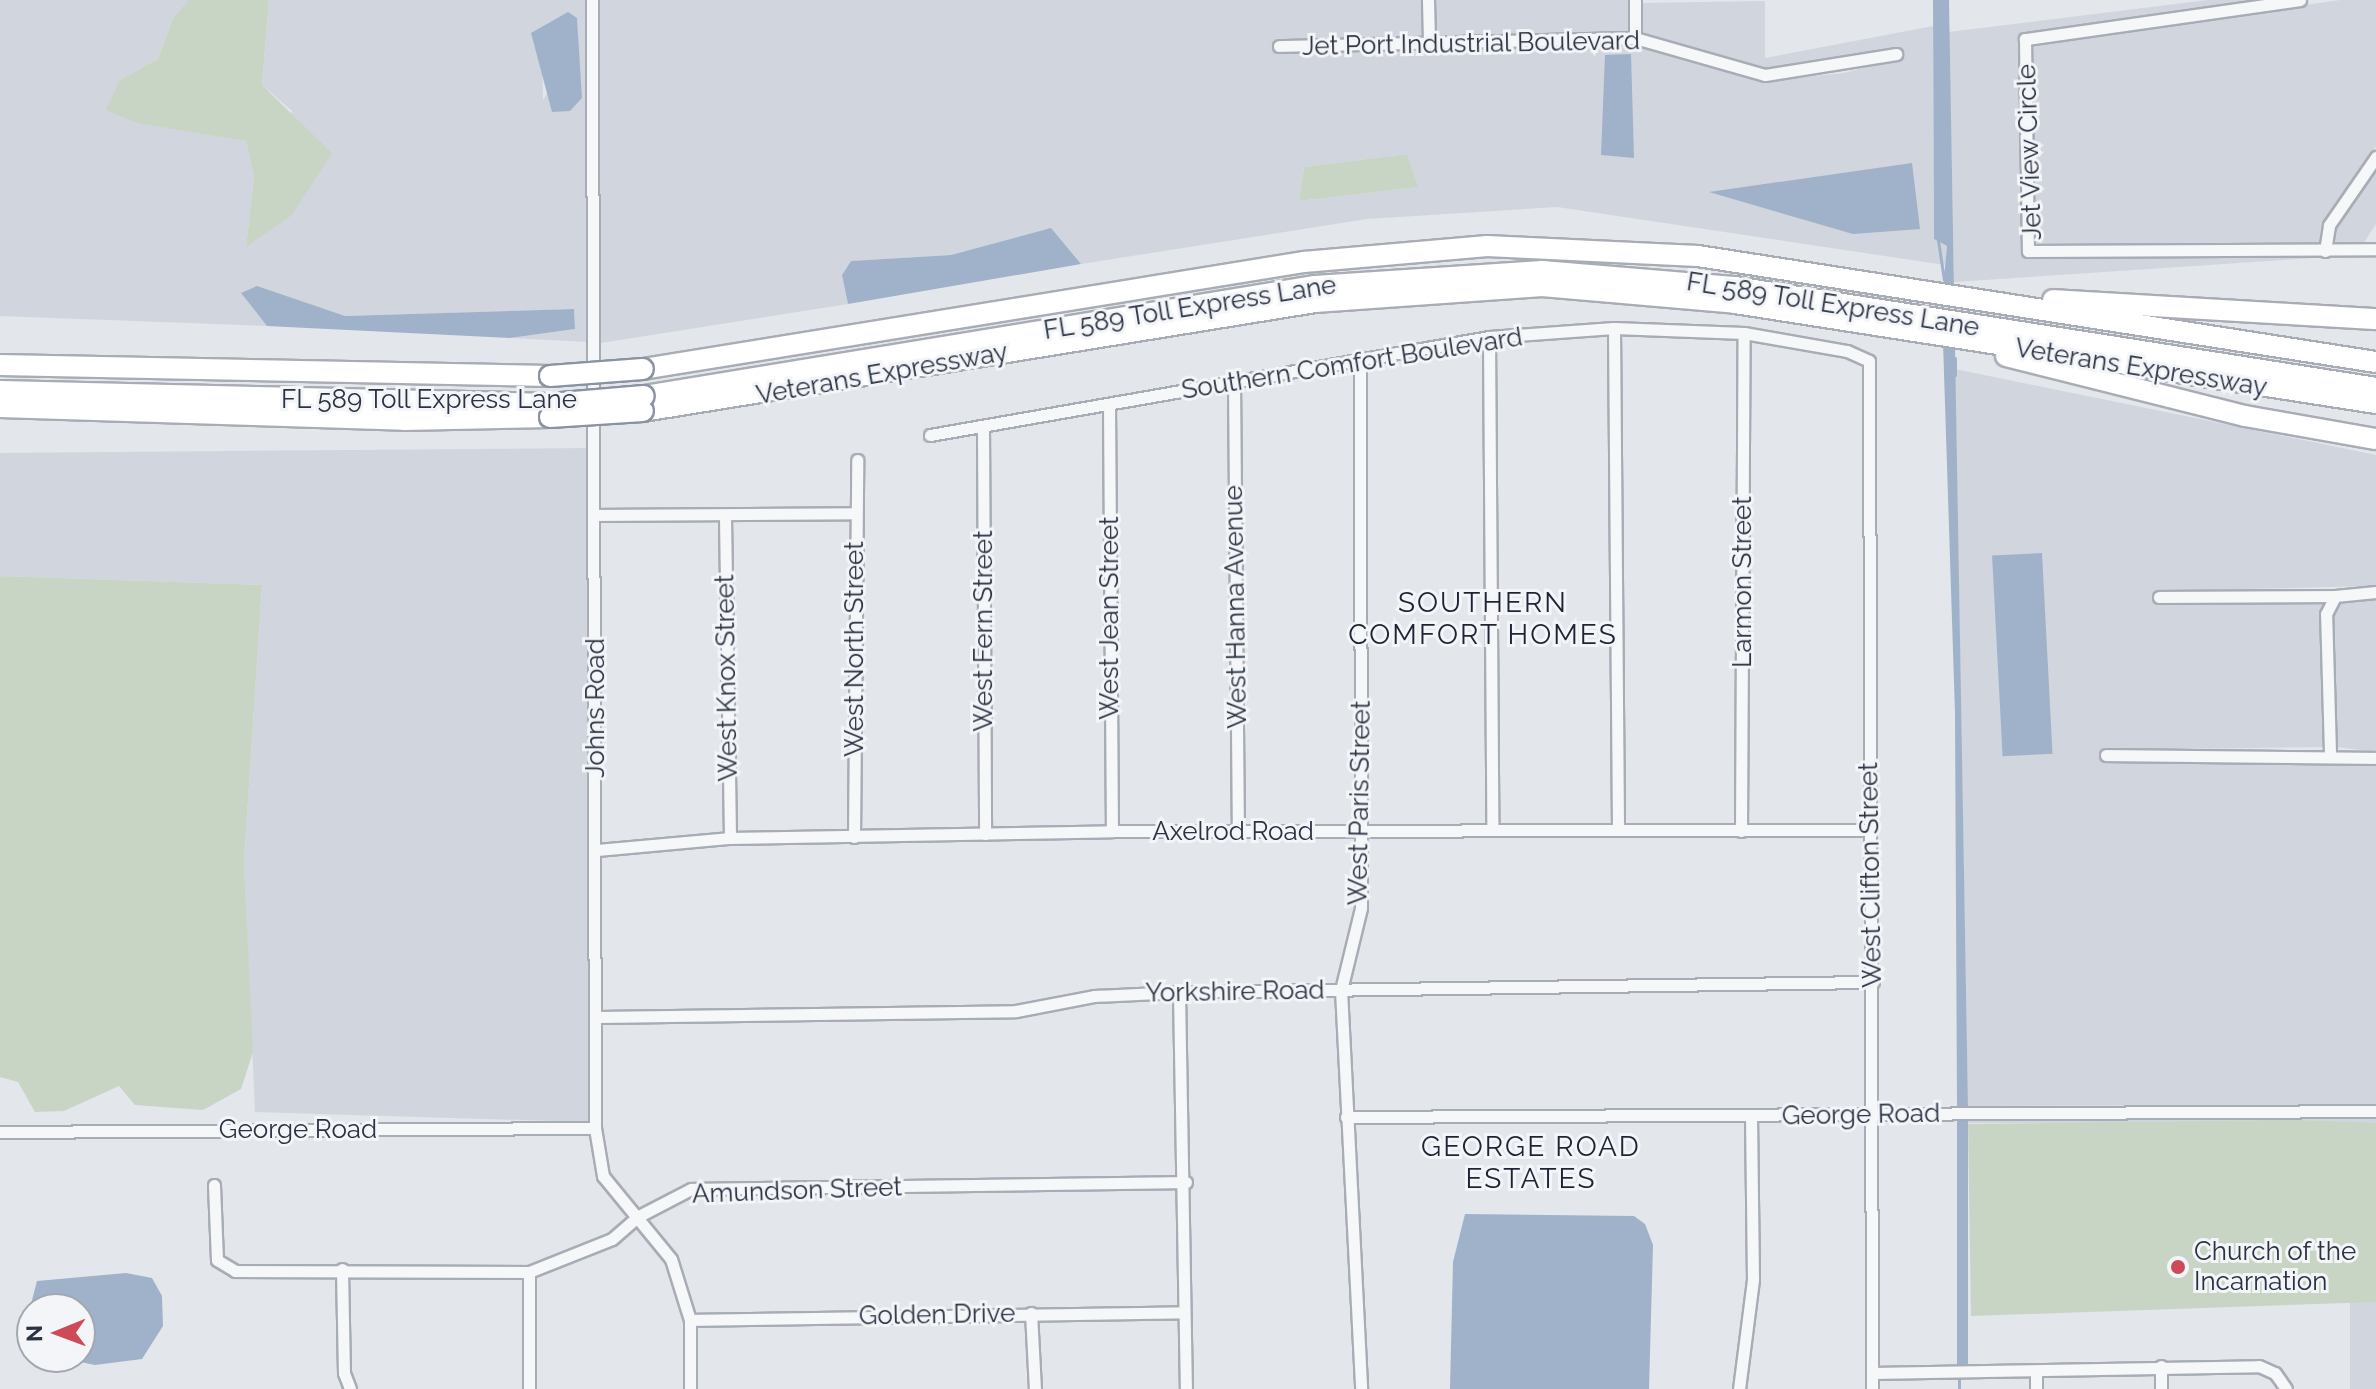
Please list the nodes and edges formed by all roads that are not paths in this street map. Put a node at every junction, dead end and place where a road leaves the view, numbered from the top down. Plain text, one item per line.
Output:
1 (592, 0) edge
2 (1428, 0) edge
3 (1635, 0) edge
4 (2300, 0) edge
5 (1635, 38) junction
6 (1429, 42) junction
7 (1279, 46) dead end
8 (1896, 54) dead end
9 (2376, 157) edge
10 (2376, 249) edge
11 (2325, 251) junction
12 (1978, 299) junction
13 (2376, 319) edge
14 (1916, 324) junction
15 (1614, 328) junction
16 (1744, 333) junction
17 (1489, 337) junction
18 (1982, 339) junction
19 (1360, 357) junction
20 (1869, 361) joint
21 (2376, 362) edge
22 (0, 365) edge
23 (1234, 382) junction
24 (2376, 388) edge
25 (0, 391) edge
26 (2376, 403) edge
27 (1109, 405) junction
28 (0, 407) edge
29 (550, 410) junction
30 (983, 428) junction
31 (930, 435) dead end
32 (2376, 439) edge
33 (857, 460) dead end
34 (856, 513) junction
35 (596, 515) junction
36 (725, 518) junction
37 (2376, 592) edge
38 (2335, 596) junction
39 (2159, 597) dead end
40 (2330, 753) junction
41 (2106, 755) dead end
42 (2376, 758) edge
43 (1492, 827) junction
44 (1618, 828) junction
45 (1870, 830) junction
46 (1112, 831) junction
47 (1741, 831) junction
48 (1361, 832) junction
49 (1238, 833) junction
50 (985, 834) junction
51 (854, 837) junction
52 (730, 838) junction
53 (597, 850) junction
54 (1873, 982) junction
55 (1341, 990) junction
56 (1179, 992) junction
57 (598, 1017) junction
58 (2376, 1111) edge
59 (1872, 1115) junction
60 (1346, 1117) junction
61 (1751, 1117) junction
62 (595, 1128) junction
63 (0, 1132) edge
64 (1186, 1182) junction
65 (214, 1185) dead end
66 (637, 1217) junction
67 (342, 1269) junction
68 (529, 1272) junction
69 (1184, 1312) junction
70 (1031, 1313) junction
71 (690, 1320) junction
72 (2161, 1366) junction
73 (2036, 1371) junction
74 (1872, 1373) junction
75 (350, 1389) edge
76 (529, 1389) edge
77 (690, 1389) edge
78 (1035, 1389) edge
79 (1186, 1389) edge
80 (1361, 1389) edge
81 (1739, 1389) edge
82 (1872, 1389) edge
83 (2036, 1389) edge
84 (2161, 1389) edge
85 (2286, 1389) edge

1 - 35 street, Johns Road
2 - 6 street
3 - 5 street
4 - 11 street, Jet View Circle
5 - 6 street, Jet Port Industrial Boulevard
5 - 8 street, Jet Port Industrial Boulevard
6 - 7 street, Jet Port Industrial Boulevard
9 - 11 street
10 - 11 street, Jet View Circle
12 - 13 highway
12 - 21 highway, Veterans Expressway
12 - 22 highway, Veterans Expressway, bridge
14 - 18 highway, FL 589 Toll Express Lane
14 - 18 highway, Veterans Expressway
14 - 29 highway, Veterans Expressway, bridge
15 - 16 street, Southern Comfort Boulevard
15 - 17 street, Southern Comfort Boulevard
15 - 44 street
16 - 20 street, Southern Comfort Boulevard
16 - 47 street, Larmon Street
17 - 19 street, Southern Comfort Boulevard
17 - 43 street
18 - 24 highway, FL 589 Toll Express Lane
18 - 26 highway, Veterans Expressway
18 - 32 highway
19 - 23 street, Southern Comfort Boulevard
19 - 48 street, West Paris Street
20 - 45 street, West Clifton Street
23 - 27 street, Southern Comfort Boulevard
23 - 49 street, West Hanna Avenue
25 - 29 highway, FL 589 Toll Express Lane
27 - 30 street, Southern Comfort Boulevard
27 - 46 street, West Jean Street
28 - 29 highway, Veterans Expressway
30 - 31 street, Southern Comfort Boulevard
30 - 50 street, West Fern Street
33 - 34 street, West North Street
34 - 36 street
34 - 51 street, West North Street
35 - 36 street
35 - 53 street, Johns Road
36 - 52 street, West Knox Street
37 - 38 street
38 - 39 street
38 - 40 street
40 - 41 street
40 - 42 street
43 - 44 street, Axelrod Road
43 - 48 street, Axelrod Road
44 - 47 street, Axelrod Road
45 - 47 street, Axelrod Road
45 - 54 street, West Clifton Street
46 - 49 street, Axelrod Road
46 - 50 street, Axelrod Road
48 - 49 street, Axelrod Road
48 - 55 street, West Paris Street
50 - 51 street, Axelrod Road
51 - 52 street, Axelrod Road
52 - 53 street, Axelrod Road
53 - 57 street, Johns Road
54 - 55 street, Yorkshire Road
54 - 59 street, West Clifton Street
55 - 56 street, Yorkshire Road
55 - 60 street, West Paris Street
56 - 57 street, Yorkshire Road
56 - 64 street
57 - 62 street, Johns Road
58 - 59 street, George Road
59 - 61 street, George Road
59 - 74 street, West Clifton Street
60 - 61 street, George Road
60 - 80 street, West Paris Street
61 - 81 street
62 - 63 street, George Road
62 - 66 street, Johns Road
64 - 66 street, Amundson Street
64 - 69 street
65 - 67 street, Amundson Street
66 - 68 street, Amundson Street
66 - 71 street, Johns Road
67 - 68 street, Amundson Street
67 - 75 street
68 - 76 street
69 - 70 street, Golden Drive
69 - 79 street
70 - 71 street, Golden Drive
70 - 78 street
71 - 77 street, Johns Road
72 - 73 street
72 - 84 street
72 - 85 street
73 - 74 street
73 - 83 street
74 - 82 street, West Clifton Street

